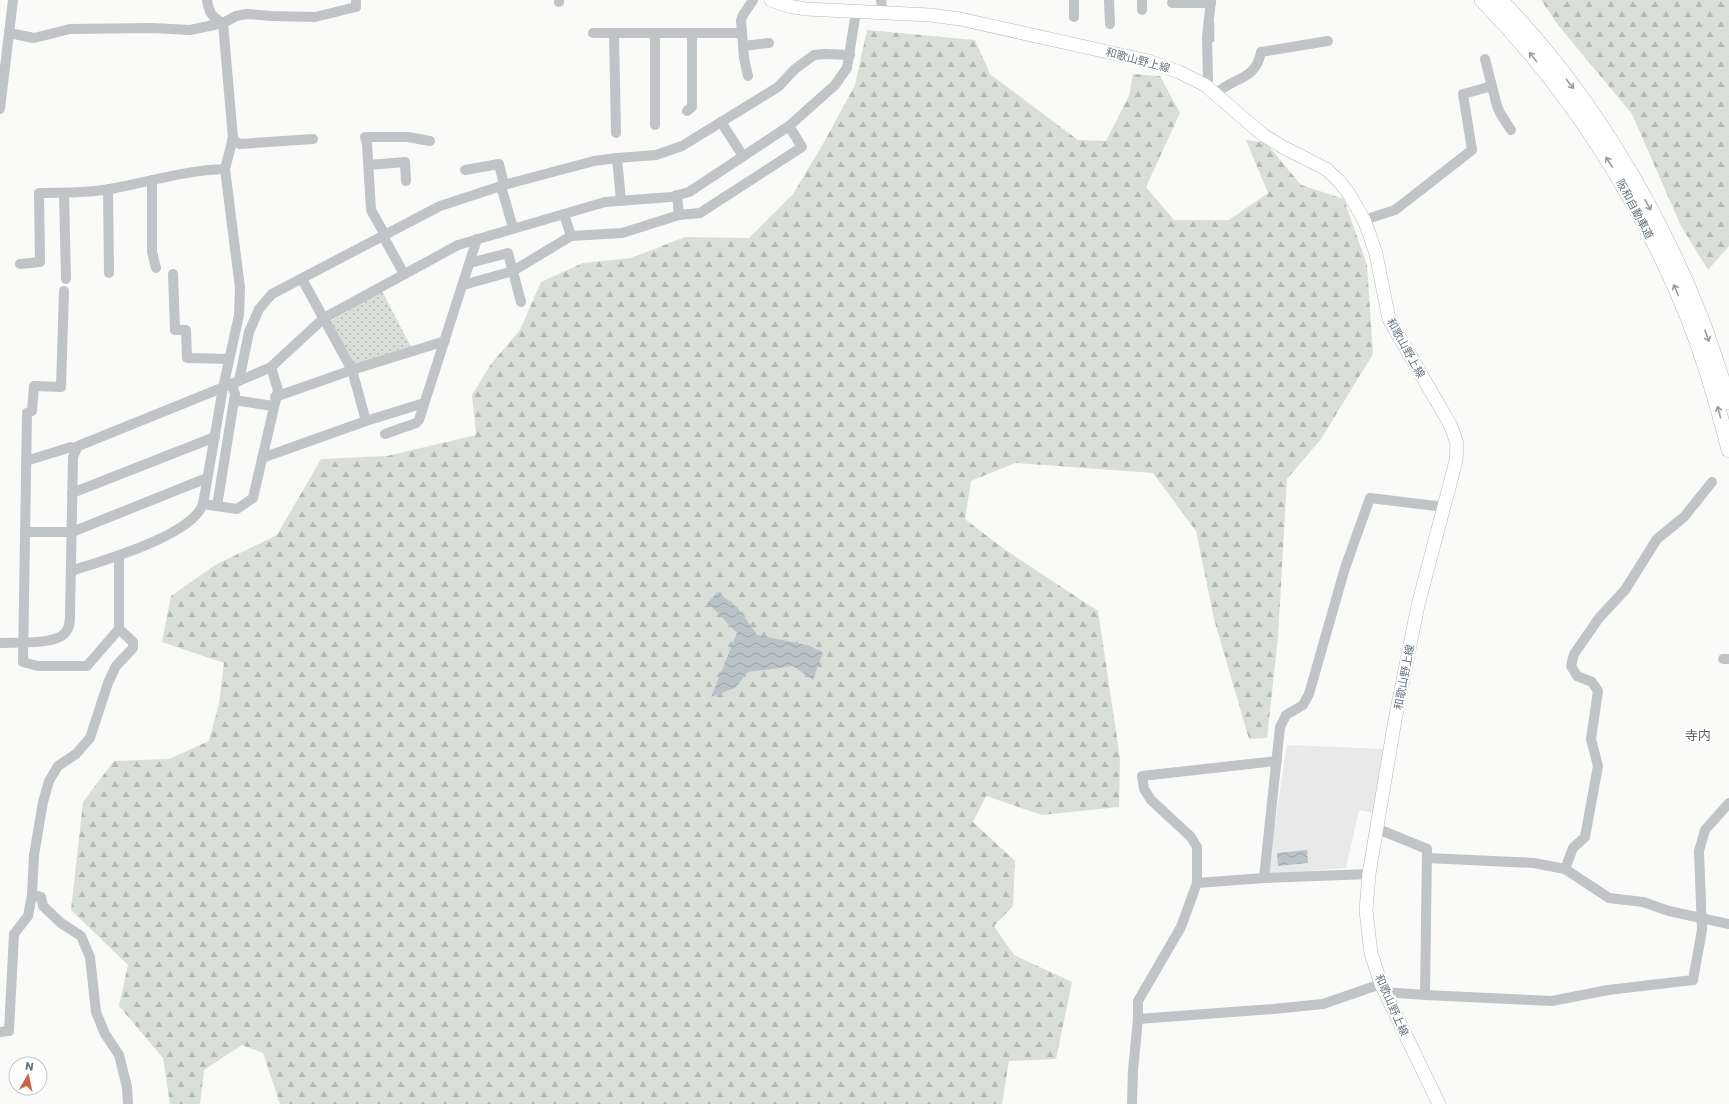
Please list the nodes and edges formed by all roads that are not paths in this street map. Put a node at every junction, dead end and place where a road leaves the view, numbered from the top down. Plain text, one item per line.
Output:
1 (13, 0) edge
2 (207, 0) edge
3 (356, 0) edge
4 (753, 0) edge
5 (771, 0) edge
6 (881, 0) edge
7 (1074, 0) edge
8 (1109, 0) edge
9 (1482, 0) edge
10 (1500, 0) edge
11 (1211, 1) edge
12 (1172, 3) dead end
13 (856, 12) junction
14 (883, 13) junction
15 (1074, 17) dead end
16 (223, 23) junction
17 (1110, 24) dead end
18 (9, 33) junction
19 (593, 33) dead end
20 (614, 33) junction
21 (655, 33) junction
22 (692, 33) junction
23 (742, 33) junction
24 (1328, 41) dead end
25 (769, 43) dead end
26 (743, 46) junction
27 (850, 55) junction
28 (1485, 58) dead end
29 (748, 76) dead end
30 (1205, 85) junction
31 (1492, 86) junction
32 (1216, 94) junction
33 (0, 109) edge
34 (686, 112) dead end
35 (721, 122) junction
36 (655, 125) dead end
37 (789, 126) junction
38 (1511, 130) dead end
39 (616, 133) dead end
40 (313, 139) dead end
41 (232, 140) junction
42 (430, 140) dead end
43 (743, 156) junction
44 (617, 158) junction
45 (369, 165) junction
46 (225, 169) junction
47 (465, 170) dead end
48 (152, 180) junction
49 (406, 181) dead end
50 (503, 185) junction
51 (108, 189) junction
52 (64, 193) junction
53 (677, 195) junction
54 (621, 201) junction
55 (564, 214) junction
56 (679, 215) junction
57 (1364, 220) junction
58 (513, 228) junction
59 (384, 235) junction
60 (571, 236) junction
61 (478, 239) junction
62 (470, 263) junction
63 (20, 264) dead end
64 (156, 268) dead end
65 (513, 270) junction
66 (109, 273) dead end
67 (173, 274) dead end
68 (404, 274) junction
69 (66, 279) dead end
70 (302, 279) junction
71 (463, 285) junction
72 (64, 291) dead end
73 (521, 302) dead end
74 (324, 318) junction
75 (445, 341) junction
76 (229, 360) junction
77 (271, 367) junction
78 (352, 370) junction
79 (231, 384) junction
80 (234, 400) junction
81 (274, 402) junction
82 (1729, 402) edge
83 (424, 403) junction
84 (366, 421) junction
85 (385, 434) dead end
86 (215, 437) junction
87 (75, 449) junction
88 (1729, 450) edge
89 (262, 458) junction
90 (26, 461) junction
91 (207, 478) junction
92 (1712, 482) dead end
93 (72, 492) junction
94 (203, 504) junction
95 (217, 506) junction
96 (1444, 507) junction
97 (25, 532) junction
98 (72, 532) junction
99 (119, 556) junction
100 (71, 571) junction
101 (119, 629) junction
102 (24, 642) junction
103 (0, 643) edge
104 (1277, 761) junction
105 (1729, 803) edge
106 (1378, 829) junction
107 (1427, 858) junction
108 (1565, 869) junction
109 (1369, 874) junction
110 (1264, 878) junction
111 (1197, 883) junction
112 (32, 895) junction
113 (1702, 919) junction
114 (1729, 924) edge
115 (1383, 988) junction
116 (1425, 995) junction
117 (1138, 1018) junction
118 (0, 1032) edge
119 (128, 1104) edge
120 (1132, 1104) edge
121 (1438, 1104) edge

1 - 18 street
2 - 16 street
3 - 16 street
4 - 23 street
5 - 13 main road, 和歌山野上線
6 - 14 street
7 - 15 street
8 - 17 street
88 -> 9 highway, 阪和自動車道
10 -> 82 highway, 阪和自動車道
11 - 12 street
11 - 30 street
13 - 14 main road, 和歌山野上線
13 - 27 street
14 - 30 main road, 和歌山野上線
16 - 18 street
16 - 41 street
18 - 33 street
19 - 20 street
20 - 21 street
20 - 39 street
21 - 22 street
21 - 36 street
22 - 23 street
22 - 34 street
23 - 26 street
24 - 32 street
25 - 26 street
26 - 29 street
27 - 35 street
27 - 37 street
28 - 31 street
30 - 32 main road, 和歌山野上線
31 - 38 street
31 - 57 street
32 - 57 main road, 和歌山野上線
35 - 43 street
35 - 44 street
37 - 43 street
37 - 56 street
40 - 41 street
41 - 46 street
42 - 45 street
43 - 53 street
44 - 50 street
44 - 54 street
45 - 49 street
45 - 59 street
46 - 48 street
46 - 76 street
47 - 50 street
48 - 51 street
48 - 64 street
50 - 58 street
50 - 59 street
51 - 52 street
51 - 66 street
52 - 63 street
52 - 69 street
53 - 54 street
53 - 56 street
54 - 55 street
55 - 58 street
55 - 60 street
56 - 60 street
57 - 96 main road, 和歌山野上線
58 - 61 street
59 - 68 street
59 - 70 street
60 - 65 street
61 - 62 street
61 - 68 street
62 - 65 street
62 - 71 street
65 - 71 street
65 - 73 street
67 - 76 street
68 - 74 street
70 - 74 street
70 - 79 street
71 - 75 street
72 - 90 street
74 - 77 street
74 - 78 street
75 - 78 street
75 - 83 street
76 - 79 street
77 - 79 street
77 - 81 street
78 - 81 street
78 - 84 street
79 - 80 street
79 - 86 street
79 - 87 street
80 - 81 street
80 - 95 street
81 - 89 street
83 - 84 street
83 - 85 street
84 - 89 street
86 - 91 street
86 - 93 street
87 - 90 street
87 - 93 street
89 - 95 street
90 - 97 street
91 - 94 street
91 - 98 street
92 - 108 street
93 - 98 street
94 - 95 street
94 - 99 street
96 - 104 street
96 - 106 main road, 和歌山野上線
97 - 98 street
97 - 102 street
98 - 100 street
99 - 100 street
99 - 101 street
100 - 102 street
101 - 102 street
101 - 112 street
102 - 103 street
104 - 110 street
104 - 111 street
105 - 113 street
106 - 107 street
106 - 109 main road, 和歌山野上線
107 - 108 street
107 - 116 street
108 - 113 street
109 - 110 street
109 - 115 main road, 和歌山野上線
110 - 111 street
111 - 117 street
112 - 118 street
112 - 119 street
113 - 114 street
113 - 116 street
115 - 116 street
115 - 117 street
115 - 121 main road, 和歌山野上線
117 - 120 street

